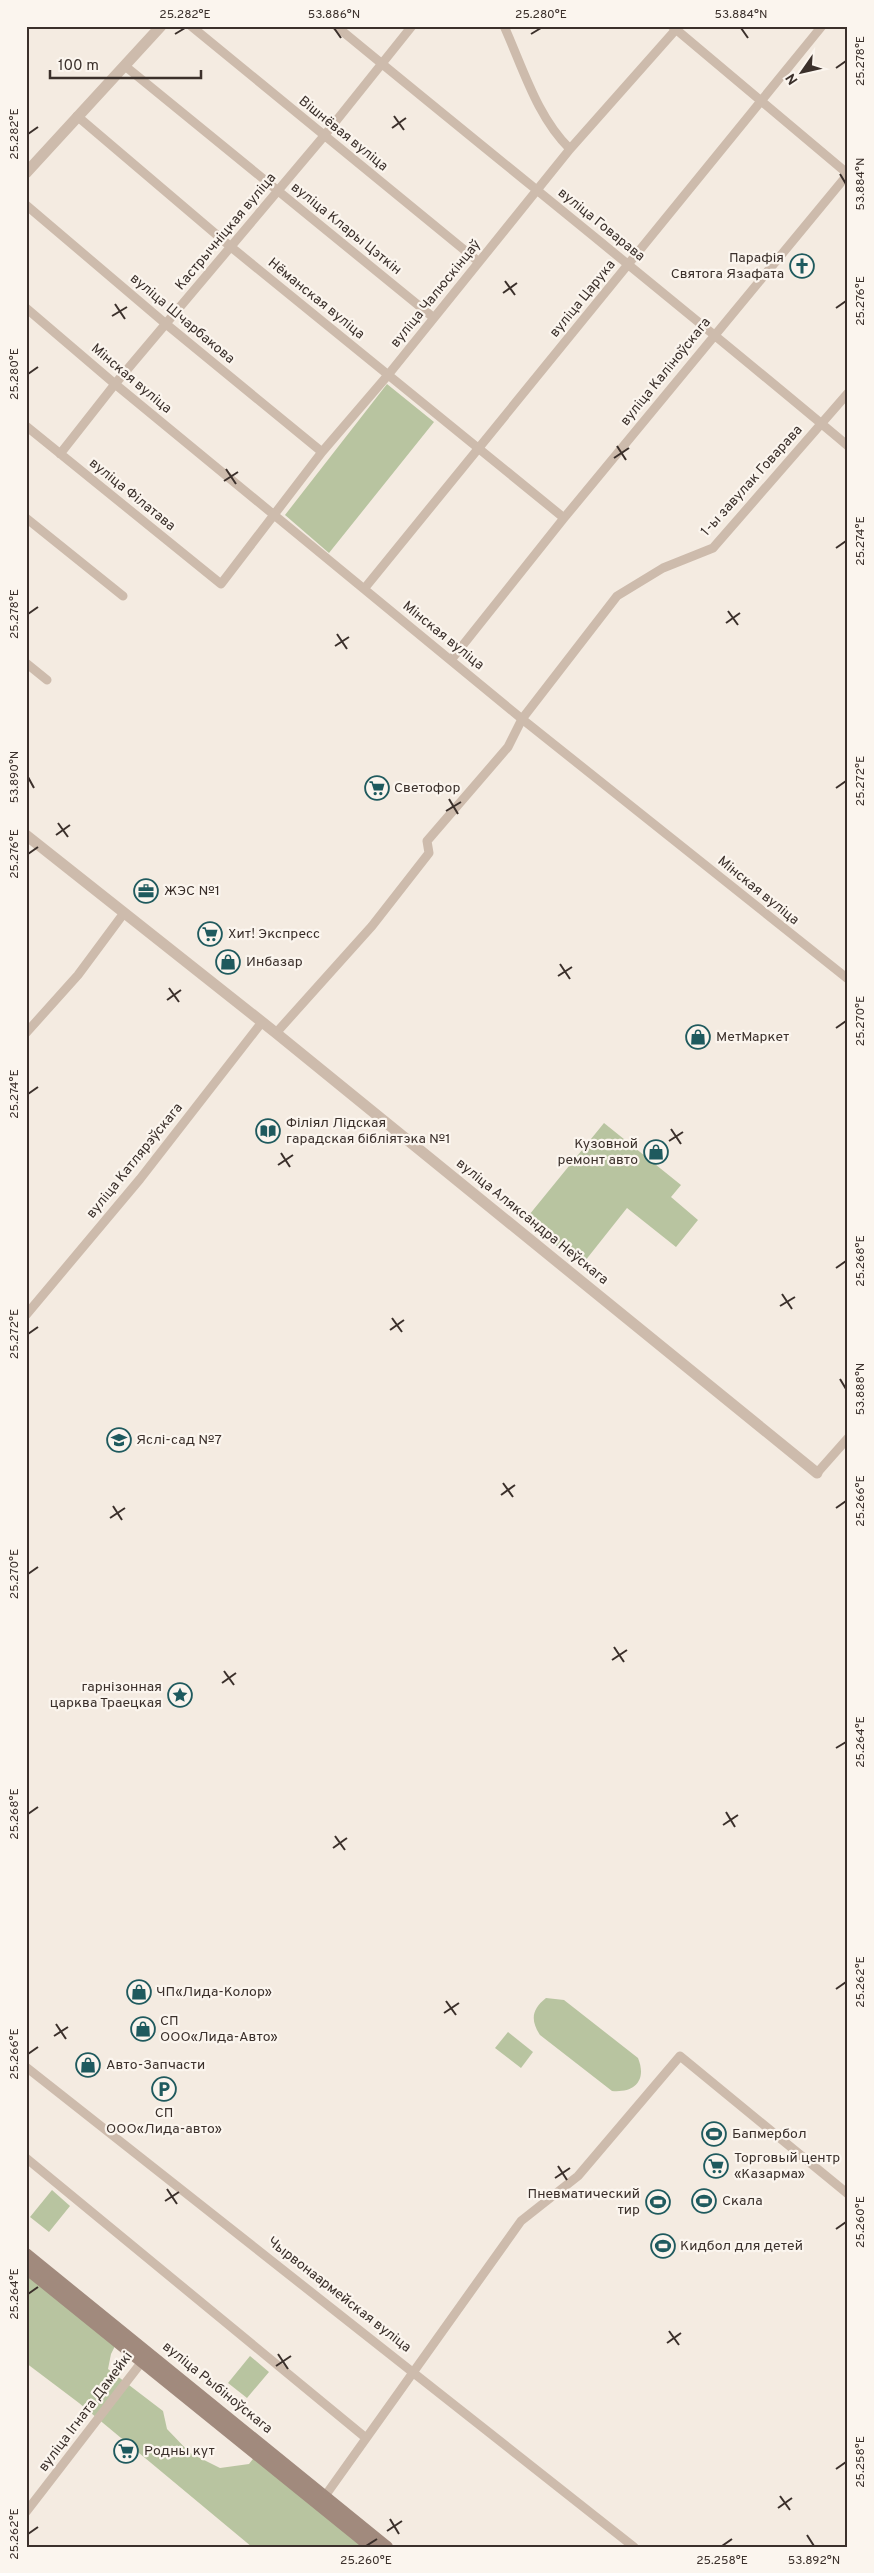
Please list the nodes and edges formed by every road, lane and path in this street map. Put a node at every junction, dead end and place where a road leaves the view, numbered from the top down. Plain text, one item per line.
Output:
1 (161, 26) edge
2 (191, 26) edge
3 (336, 26) edge
4 (412, 26) edge
5 (504, 26) edge
6 (822, 26) edge
7 (675, 27) edge
8 (381, 63) junction
9 (125, 66) junction
10 (759, 102) junction
11 (77, 116) junction
12 (324, 136) junction
13 (570, 149) junction
14 (26, 173) edge
15 (848, 174) edge
16 (278, 191) junction
17 (536, 191) junction
18 (26, 205) edge
19 (231, 247) junction
20 (479, 262) junction
21 (628, 264) junction
22 (26, 308) edge
23 (434, 318) junction
24 (166, 324) junction
25 (715, 333) junction
26 (388, 375) junction
27 (115, 384) junction
28 (848, 393) edge
29 (821, 424) junction
30 (26, 426) edge
31 (848, 446) edge
32 (479, 449) junction
33 (322, 452) junction
34 (60, 454) junction
35 (274, 515) junction
36 (26, 518) edge
37 (564, 518) junction
38 (220, 584) joint
39 (364, 589) junction
40 (123, 596) dead end
41 (451, 660) junction
42 (26, 664) edge
43 (47, 680) dead end
44 (522, 719) junction
45 (26, 835) edge
46 (124, 913) junction
47 (848, 979) edge
48 (262, 1022) junction
49 (26, 1033) edge
50 (276, 1033) junction
51 (26, 1315) edge
52 (848, 1438) edge
53 (817, 1473) joint
54 (26, 2067) edge
55 (26, 2158) edge
56 (848, 2194) edge
57 (26, 2254) edge
58 (26, 2268) edge
59 (146, 2357) junction
60 (414, 2371) junction
61 (366, 2438) junction
62 (325, 2496) junction
63 (26, 2512) edge
64 (371, 2547) edge
65 (387, 2547) edge
66 (634, 2547) edge

1 - 9 street
2 - 12 street, Вішнёвая вуліца
3 - 8 street, вуліца Говарава
4 - 8 street, Кастрычніцкая вуліца
5 - 13 street
6 - 10 street, вуліца Царука
7 - 10 street
7 - 13 street, вуліца Чалюскінцаў
8 - 12 street, Кастрычніцкая вуліца
8 - 17 street, вуліца Говарава
9 - 11 street
9 - 16 street, вуліца Клары Цэткін
10 - 15 street
10 - 21 street, вуліца Царука
11 - 14 street
11 - 19 street, Нёманская вуліца
12 - 16 street, Кастрычніцкая вуліца
12 - 20 street, Вішнёвая вуліца
13 - 17 street, вуліца Чалюскінцаў
15 - 25 street, вуліца Каліноўскага
16 - 19 street, Кастрычніцкая вуліца
16 - 23 street, вуліца Клары Цэткін
17 - 20 street, вуліца Чалюскінцаў
17 - 21 street, вуліца Говарава
18 - 24 street, вуліца Шчарбакова
19 - 24 street, Кастрычніцкая вуліца
19 - 26 street, Нёманская вуліца
20 - 23 street, вуліца Чалюскінцаў
21 - 25 street, вуліца Говарава
21 - 32 street, вуліца Царука
22 - 27 street, Мінская вуліца
23 - 26 street, вуліца Чалюскінцаў
24 - 27 street, Кастрычніцкая вуліца
24 - 33 street, вуліца Шчарбакова
25 - 29 street, вуліца Говарава
25 - 37 street, вуліца Каліноўскага
26 - 32 street, Нёманская вуліца
26 - 33 street, вуліца Чалюскінцаў
27 - 34 street, Кастрычніцкая вуліца
27 - 35 street, Мінская вуліца
28 - 29 street, 1-ы завулак Говарава
29 - 31 street, вуліца Говарава
29 - 44 street, 1-ы завулак Говарава
30 - 34 street, вуліца Філатава
32 - 37 street, Нёманская вуліца
32 - 39 street, вуліца Царука
33 - 35 street, вуліца Чалюскінцаў
34 - 38 street, вуліца Філатава
35 - 38 street, вуліца Чалюскінцаў
35 - 39 street, Мінская вуліца
36 - 40 street
37 - 41 street, вуліца Каліноўскага
39 - 41 street, Мінская вуліца
41 - 44 street, Мінская вуліца
42 - 43 street
44 - 47 street, Мінская вуліца
44 - 50 street, 1-ы завулак Говарава
45 - 46 street, вуліца Аляксандра Неўскага
46 - 48 street, вуліца Аляксандра Неўскага
46 - 49 street
48 - 50 street, вуліца Аляксандра Неўскага
48 - 51 street, вуліца Катлярэўскага
50 - 53 street, вуліца Аляксандра Неўскага
52 - 53 street, вуліца Аляксандра Неўскага
54 - 60 street, Чырвонаармейская вуліца
55 - 61 street
56 - 60 street
57 - 59 main road, вуліца Рыбіноўскага
58 - 59 main road, вуліца Рыбіноўскага
59 - 62 main road, вуліца Рыбіноўскага
59 - 63 street, вуліца Ігната Дамейкі
59 - 64 main road, вуліца Рыбіноўскага
60 - 61 street
60 - 66 street, Чырвонаармейская вуліца
61 - 62 street
62 - 65 main road, вуліца Рыбіноўскага

